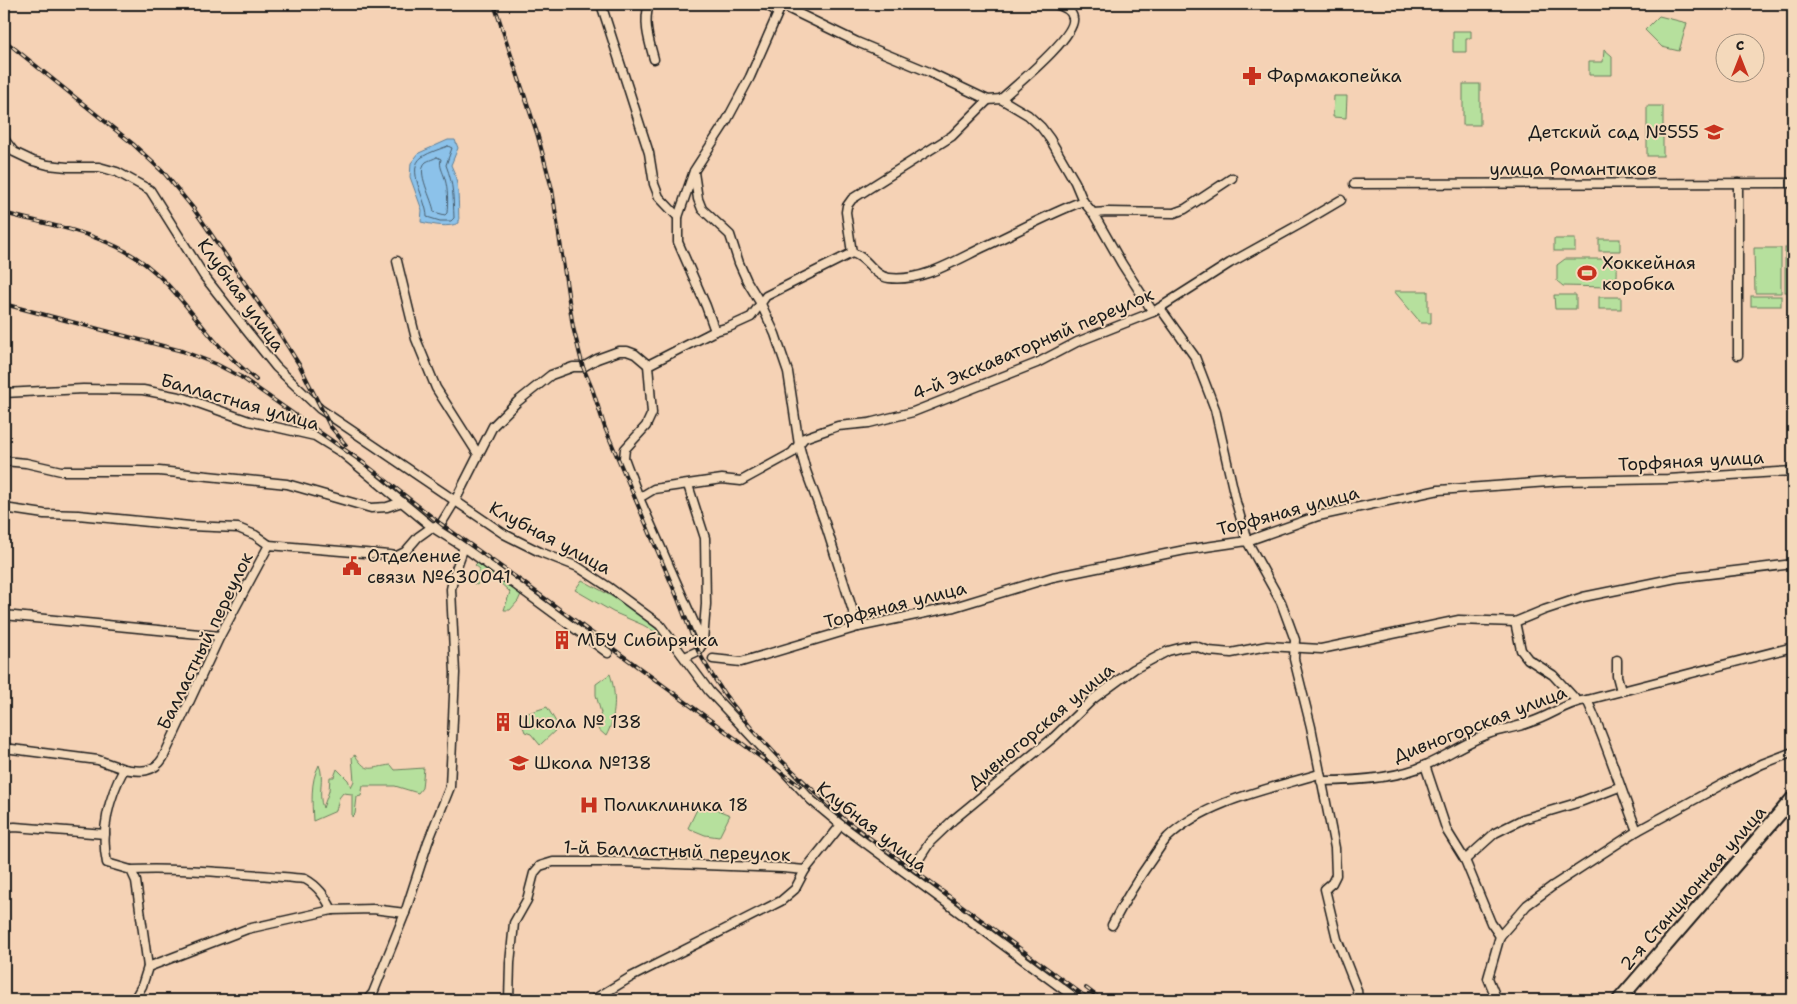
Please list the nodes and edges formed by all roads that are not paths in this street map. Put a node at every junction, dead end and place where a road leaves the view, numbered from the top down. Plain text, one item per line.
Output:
1 (601, 4) edge
2 (649, 4) edge
3 (765, 4) edge
4 (1055, 4) edge
5 (780, 7) edge
6 (654, 59) dead end
7 (1001, 99) junction
8 (988, 100) junction
9 (4, 139) edge
10 (694, 171) junction
11 (1232, 178) dead end
12 (1738, 183) junction
13 (1793, 183) edge
14 (1354, 184) dead end
15 (1341, 200) dead end
16 (1083, 201) junction
17 (1093, 213) junction
18 (678, 217) junction
19 (852, 252) junction
20 (397, 261) dead end
21 (762, 304) junction
22 (1156, 310) junction
23 (715, 331) junction
24 (1738, 356) dead end
25 (648, 365) junction
26 (4, 394) edge
27 (799, 445) junction
28 (478, 454) junction
29 (4, 461) edge
30 (1793, 471) edge
31 (688, 485) junction
32 (639, 498) junction
33 (455, 501) junction
34 (402, 502) junction
35 (4, 508) edge
36 (432, 527) junction
37 (1247, 542) junction
38 (269, 545) junction
39 (464, 547) junction
40 (1793, 564) edge
41 (4, 615) edge
42 (1515, 622) junction
43 (858, 627) junction
44 (220, 636) junction
45 (703, 643) junction
46 (1793, 646) edge
47 (1295, 648) junction
48 (608, 654) dead end
49 (685, 657) junction
50 (713, 659) dead end
51 (1617, 660) dead end
52 (1621, 691) junction
53 (1588, 700) junction
54 (1577, 701) junction
55 (4, 748) edge
56 (1793, 752) edge
57 (1425, 765) junction
58 (124, 769) junction
59 (1320, 778) junction
60 (1619, 787) junction
61 (1793, 798) edge
62 (841, 825) junction
63 (4, 828) edge
64 (1636, 831) junction
65 (105, 834) junction
66 (1465, 860) junction
67 (917, 862) dead end
68 (131, 870) junction
69 (804, 870) junction
70 (332, 910) junction
71 (405, 913) junction
72 (1112, 924) dead end
73 (1500, 936) junction
74 (148, 967) junction
75 (134, 1000) edge
76 (367, 1000) edge
77 (509, 1000) edge
78 (593, 1000) edge
79 (1078, 1000) edge
80 (1358, 1000) edge
81 (1497, 1000) edge
82 (1619, 1000) edge

1 - 18 street
2 - 6 street
3 - 5 street
4 - 7 street
5 - 8 street
5 - 10 street
7 - 8 street
7 - 16 street
8 - 19 street
9 - 33 street, Клубная улица
10 - 18 street
10 - 21 street
11 - 17 street
12 - 13 street, улица Романтиков
12 - 14 street, улица Романтиков
12 - 24 street
15 - 22 street, 4-й Экскаваторный переулок
16 - 17 street
16 - 19 street
17 - 22 street
18 - 23 street
19 - 21 street
20 - 28 street
21 - 23 street
21 - 27 street
22 - 27 street, 4-й Экскаваторный переулок
22 - 37 street
23 - 25 street
25 - 28 street, Балластный переулок
25 - 32 street
26 - 34 street, Балластная улица
27 - 31 street, 4-й Экскаваторный переулок
27 - 43 street
28 - 33 street, Балластный переулок
29 - 34 street
30 - 37 street, Торфяная улица
31 - 32 street, 4-й Экскаваторный переулок
31 - 45 street
32 - 45 street
33 - 36 street, Балластный переулок
33 - 49 street, Клубная улица
34 - 36 street, Балластная улица
35 - 38 street
36 - 38 street, Балластный переулок
36 - 39 street, Балластная улица
37 - 43 street, Торфяная улица
37 - 47 street
38 - 44 street, Балластный переулок
39 - 48 street, Балластная улица
39 - 71 street
40 - 42 street, Дивногорская улица
41 - 44 street
42 - 47 street, Дивногорская улица
42 - 54 street
43 - 50 street, Торфяная улица
44 - 58 street, Балластный переулок
45 - 49 street
46 - 52 street, Дивногорская улица
47 - 59 street
47 - 67 street, Дивногорская улица
49 - 62 street, Клубная улица
51 - 52 street
52 - 53 street, Дивногорская улица
53 - 54 street, Дивногорская улица
53 - 60 street
54 - 57 street, Дивногорская улица
55 - 58 street, Балластный переулок
56 - 64 street
57 - 59 street, Дивногорская улица
57 - 66 street
58 - 65 street
59 - 72 street, Дивногорская улица
59 - 80 street
60 - 64 street
60 - 66 street
61 - 82 main road, 2-я Станционная улица
62 - 69 street, 1-й Балластный переулок
62 - 79 street, Клубная улица
63 - 65 street
64 - 73 street
65 - 68 street
66 - 73 street
68 - 70 street
68 - 74 street
69 - 77 street, 1-й Балластный переулок
69 - 78 street, 1-й Балластный переулок
70 - 71 street
70 - 74 street
71 - 76 street
73 - 81 street
74 - 75 street

